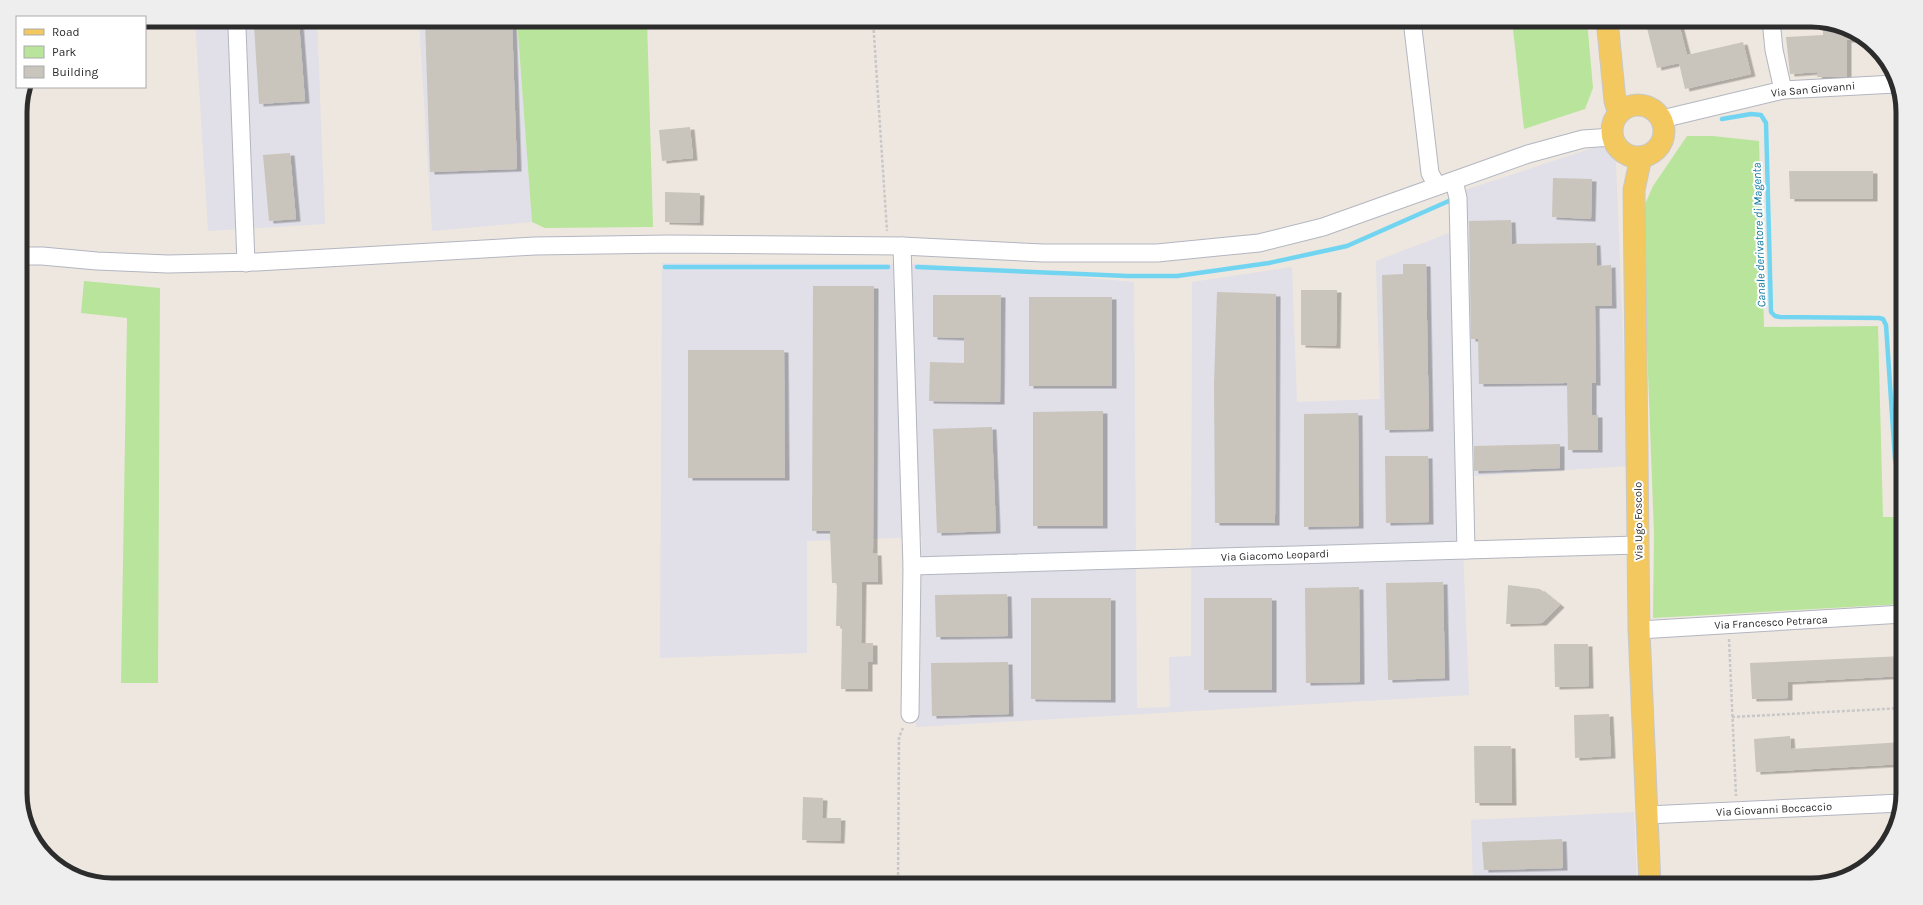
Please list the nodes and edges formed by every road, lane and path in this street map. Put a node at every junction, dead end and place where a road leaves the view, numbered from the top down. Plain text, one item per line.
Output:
1 (874, 27) edge
2 (1413, 27) edge
3 (1608, 27) edge
4 (1772, 27) edge
5 (237, 28) dead end
6 (1891, 84) edge
7 (1783, 90) junction
8 (1619, 113) junction
9 (1662, 119) junction
10 (1612, 137) junction
11 (1641, 157) junction
12 (1454, 181) junction
13 (1437, 186) junction
14 (895, 246) junction
15 (27, 256) edge
16 (246, 263) junction
17 (1638, 545) junction
18 (1466, 550) junction
19 (912, 566) junction
20 (1896, 614) edge
21 (1728, 625) junction
22 (1639, 630) junction
23 (1896, 708) edge
24 (910, 714) joint
25 (1732, 717) junction
26 (1895, 803) edge
27 (1737, 811) junction
28 (1647, 815) junction
29 (898, 878) edge
30 (1650, 878) edge

1 - 14 path
2 - 13 street
3 - 8 main road
4 - 7 street
5 - 16 street
6 - 7 street, Via San Giovanni
7 - 9 street, Via San Giovanni
8 - 9 main road
8 - 10 main road
9 - 11 main road
10 - 11 main road
10 - 12 street
11 - 17 main road, Via Ugo Foscolo
12 - 13 street
12 - 18 street
13 - 14 street
14 - 16 street
14 - 19 street
15 - 16 street
17 - 18 street, Via Giacomo Leopardi
17 - 22 main road, Via Ugo Foscolo
18 - 19 street, Via Giacomo Leopardi
19 - 24 street
20 - 21 street, Via Francesco Petrarca
21 - 22 street, Via Francesco Petrarca
21 - 25 path
22 - 28 main road, Via Ugo Foscolo
23 - 25 path
24 - 29 path
25 - 27 path
26 - 27 street, Via Giovanni Boccaccio
27 - 28 street, Via Giovanni Boccaccio
28 - 30 main road, Via Ugo Foscolo

